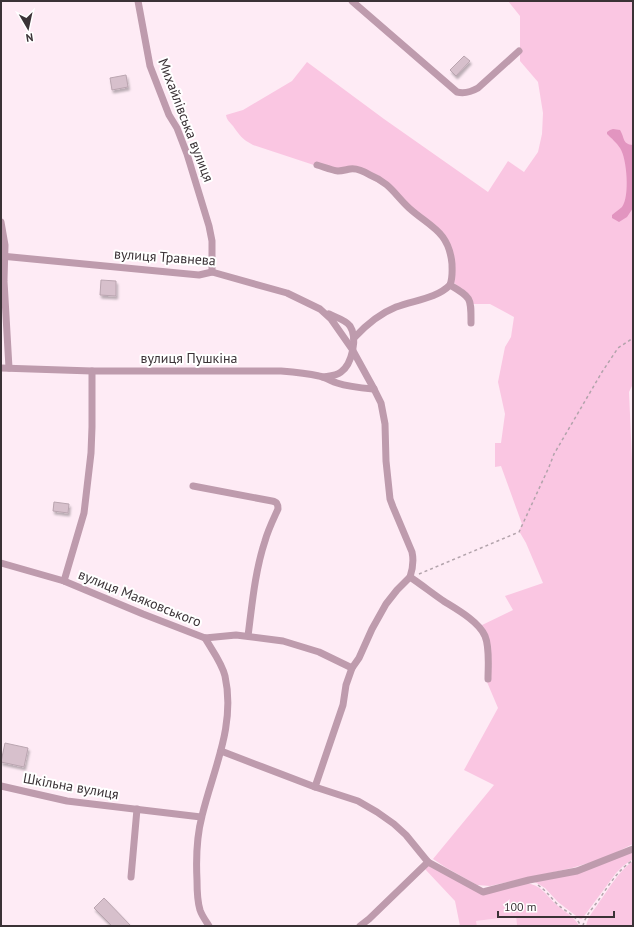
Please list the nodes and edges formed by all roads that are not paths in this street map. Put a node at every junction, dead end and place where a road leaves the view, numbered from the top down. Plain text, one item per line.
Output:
1 (138, 1) edge
2 (352, 1) edge
3 (519, 51) dead end
4 (317, 165) dead end
5 (1, 222) edge
6 (3, 256) edge
7 (212, 272) junction
8 (450, 285) junction
9 (325, 312) junction
10 (471, 323) dead end
11 (354, 338) junction
12 (352, 349) junction
13 (1, 368) edge
14 (9, 368) junction
15 (92, 371) junction
16 (323, 377) junction
17 (374, 388) junction
18 (193, 486) dead end
19 (1, 563) edge
20 (410, 577) junction
21 (64, 581) junction
22 (248, 636) junction
23 (205, 638) junction
24 (352, 668) junction
25 (488, 680) dead end
26 (221, 751) junction
27 (1, 786) edge
28 (315, 787) junction
29 (137, 809) junction
30 (201, 817) junction
31 (633, 849) edge
32 (428, 862) junction
33 (131, 877) dead end
34 (209, 926) edge
35 (360, 926) edge

1 - 7 street, Михайлівська вулиця
2 - 3 street
4 - 8 street
5 - 6 street
6 - 7 street, вулиця Травнева
6 - 14 street
7 - 9 street, вулиця Травнева
8 - 10 street
8 - 11 street
9 - 11 street
9 - 12 street, вулиця Травнева
11 - 12 street
12 - 16 street
12 - 17 street, вулиця Травнева
13 - 14 street, вулиця Пушкіна
14 - 15 street, вулиця Пушкіна
15 - 16 street, вулиця Пушкіна
15 - 21 street, вулиця Маяковського
16 - 17 street, вулиця Пушкіна
17 - 20 street, вулиця Травнева
18 - 22 street
19 - 21 street, вулиця Маяковського
20 - 24 street
20 - 25 street
21 - 23 street, вулиця Маяковського
22 - 23 street, вулиця Маяковського
22 - 24 street, вулиця Маяковського
23 - 26 street, вулиця Маяковського
24 - 28 street
26 - 28 street
26 - 30 street, вулиця Маяковського
27 - 29 street, Шкільна вулиця
28 - 32 street
29 - 30 street, Шкільна вулиця
29 - 33 street, Шкільна вулиця
30 - 34 street, вулиця Маяковського
31 - 32 street
32 - 35 street

